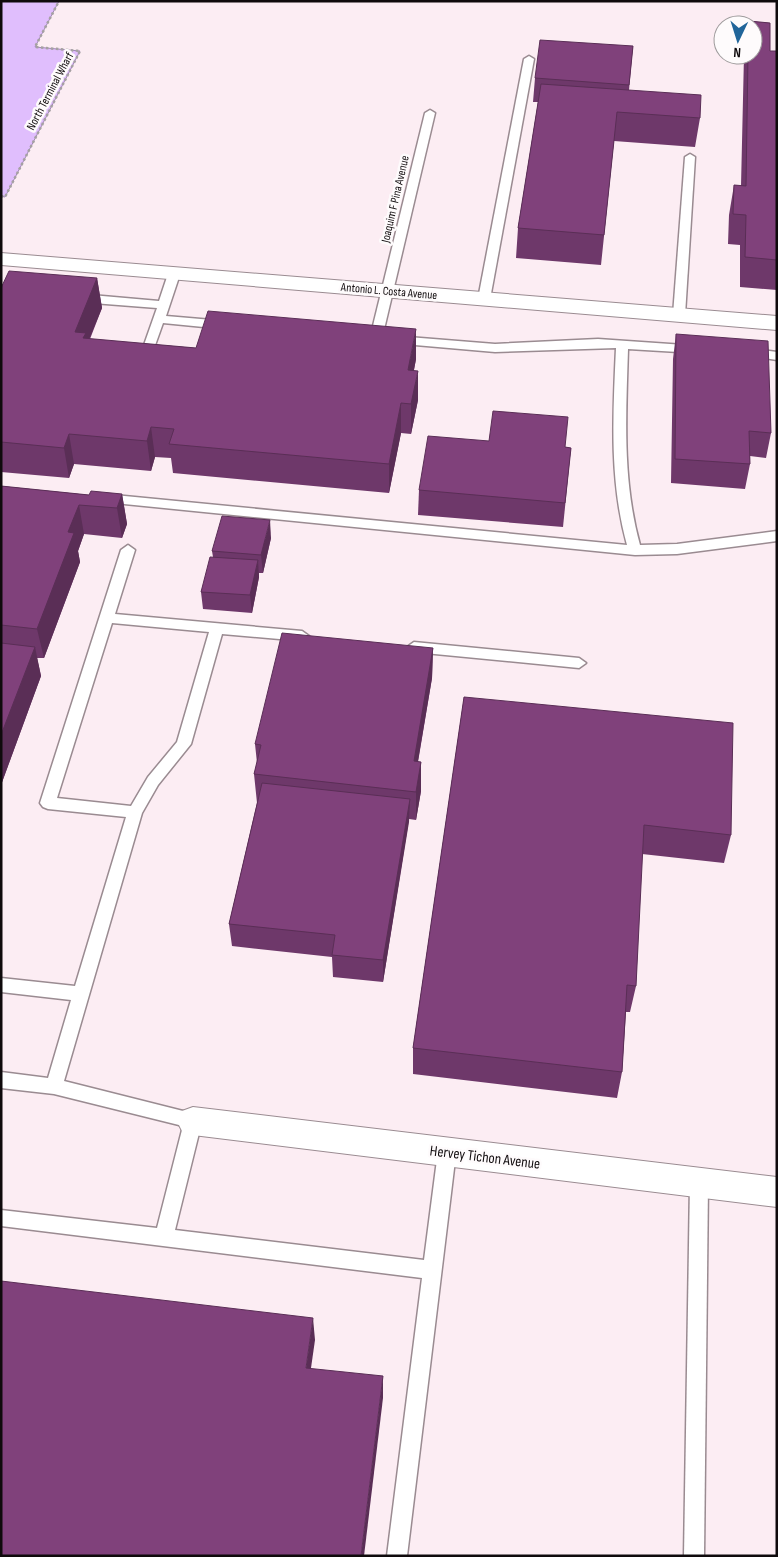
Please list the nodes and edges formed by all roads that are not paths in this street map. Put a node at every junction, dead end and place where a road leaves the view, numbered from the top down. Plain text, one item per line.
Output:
1 (529, 59) dead end
2 (430, 113) dead end
3 (690, 158) dead end
4 (2, 261) edge
5 (174, 274) junction
6 (388, 291) junction
7 (68, 296) edge
8 (484, 299) junction
9 (163, 306) junction
10 (679, 315) junction
11 (158, 319) junction
12 (777, 323) edge
13 (237, 326) edge
14 (622, 344) junction
15 (707, 350) edge
16 (736, 351) edge
17 (777, 356) edge
18 (142, 366) edge
19 (90, 496) edge
20 (777, 536) edge
21 (128, 550) dead end
22 (636, 550) junction
23 (107, 618) junction
24 (217, 628) junction
25 (315, 637) edge
26 (403, 646) edge
27 (579, 663) dead end
28 (135, 812) junction
29 (1, 985) edge
30 (81, 994) junction
31 (1, 1080) edge
32 (54, 1086) junction
33 (193, 1121) junction
34 (447, 1152) junction
35 (699, 1183) junction
36 (777, 1192) edge
37 (1, 1218) edge
38 (164, 1238) junction
39 (432, 1270) junction
40 (397, 1556) edge
41 (694, 1556) edge

1 - 8 lane
2 - 6 lane, Joaquim F Pina Avenue
3 - 10 lane
4 - 5 street, Antonio L. Costa Avenue
5 - 6 street, Antonio L. Costa Avenue
5 - 9 lane
6 - 8 street, Antonio L. Costa Avenue
6 - 14 lane, Joaquim F Pina Avenue
7 - 9 lane
8 - 10 street, Antonio L. Costa Avenue
9 - 11 lane
10 - 12 street, Antonio L. Costa Avenue
11 - 13 lane
11 - 18 lane
14 - 15 lane
14 - 22 lane
16 - 17 lane
19 - 22 lane
20 - 22 lane
21 - 23 lane
23 - 24 lane
23 - 28 lane
24 - 25 lane
24 - 28 lane
26 - 27 lane
28 - 30 lane
29 - 30 lane
30 - 32 lane
31 - 32 lane
32 - 33 lane
33 - 34 street, Hervey Tichon Avenue
33 - 38 lane
34 - 35 street, Hervey Tichon Avenue
34 - 39 lane
35 - 36 street, Hervey Tichon Avenue
35 - 41 lane
37 - 38 lane
38 - 39 lane
39 - 40 lane

